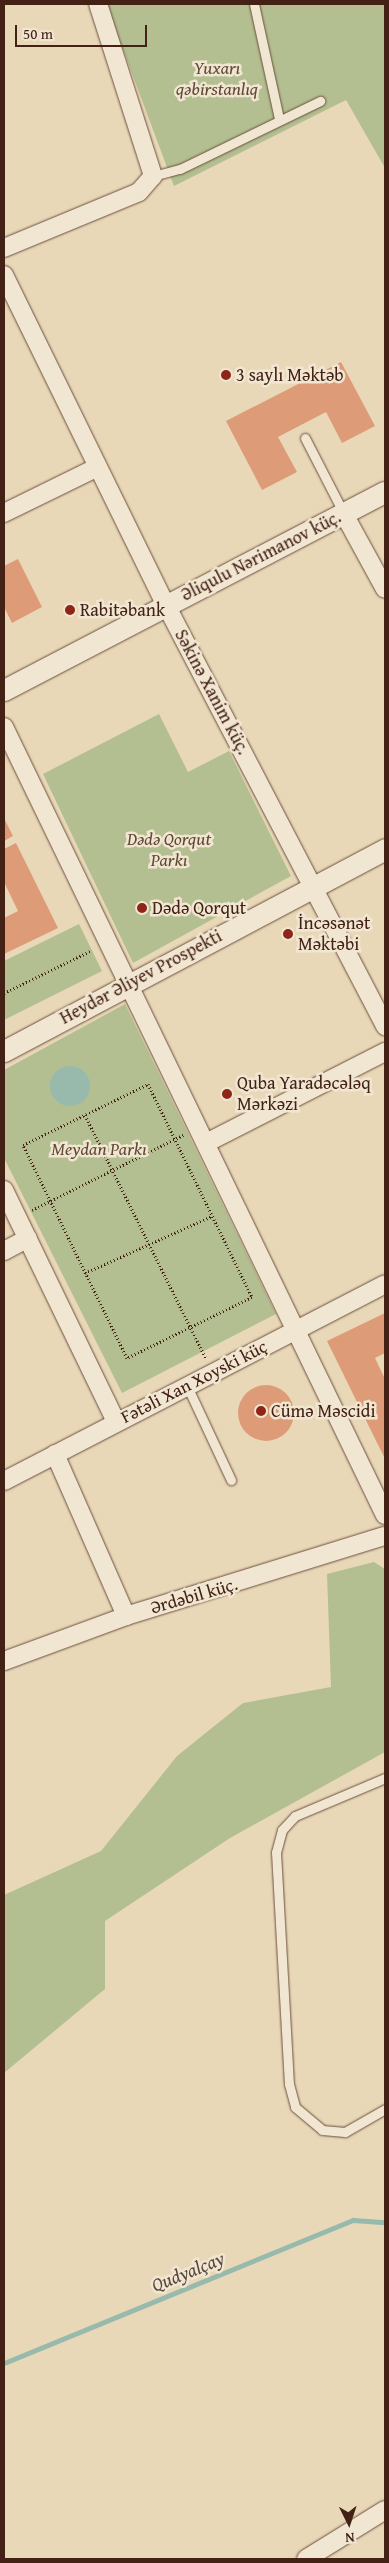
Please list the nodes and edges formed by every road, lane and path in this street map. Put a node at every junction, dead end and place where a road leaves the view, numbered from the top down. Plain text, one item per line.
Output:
1 (98, 4) edge
2 (254, 4) edge
3 (320, 101) dead end
4 (279, 119) junction
5 (153, 176) junction
6 (4, 248) edge
7 (4, 275) edge
8 (306, 438) dead end
9 (96, 468) junction
10 (385, 492) edge
11 (4, 513) edge
12 (344, 514) junction
13 (385, 589) edge
14 (166, 605) junction
15 (4, 690) edge
16 (4, 727) edge
17 (385, 849) edge
18 (316, 886) junction
19 (92, 950) dead end
20 (131, 982) junction
21 (4, 993) edge
22 (385, 1026) edge
23 (4, 1051) edge
24 (385, 1052) edge
25 (85, 1115) junction
26 (204, 1135) junction
27 (175, 1139) junction
28 (111, 1171) junction
29 (4, 1190) edge
30 (50, 1202) junction
31 (212, 1216) junction
32 (17, 1217) junction
33 (28, 1238) junction
34 (148, 1243) junction
35 (4, 1251) edge
36 (85, 1273) junction
37 (385, 1284) edge
38 (191, 1327) junction
39 (298, 1329) junction
40 (213, 1373) junction
41 (186, 1386) junction
42 (116, 1422) junction
43 (55, 1454) junction
44 (231, 1480) dead end
45 (4, 1481) edge
46 (385, 1515) edge
47 (385, 1536) edge
48 (126, 1616) junction
49 (4, 1661) edge
50 (385, 1778) edge
51 (385, 2109) edge
52 (385, 2510) edge
53 (306, 2559) edge

1 - 5 street
2 - 4 lane
3 - 4 lane
4 - 5 lane
5 - 6 street
7 - 9 street, Səkinə Xanim küç.
8 - 12 lane
9 - 11 street
9 - 14 street, Səkinə Xanim küç.
10 - 12 street, Əliqulu Nərimanov küç.
12 - 13 street
12 - 14 street, Əliqulu Nərimanov küç.
14 - 15 street, Əliqulu Nərimanov küç.
14 - 18 street, Səkinə Xanim küç.
16 - 20 street
17 - 18 street, Heydər Əliyev Prospekti
18 - 20 street, Heydər Əliyev Prospekti
18 - 22 street, Səkinə Xanim küç.
19 - 21 path
20 - 23 street, Heydər Əliyev Prospekti
20 - 26 street
24 - 26 street
25 - 27 path
25 - 28 path
25 - 30 path
26 - 27 path
26 - 39 street
27 - 28 path
27 - 31 path
28 - 30 path
28 - 34 path
29 - 32 street
30 - 32 path
30 - 36 path
31 - 34 path
31 - 38 path
32 - 33 street
33 - 35 street
33 - 42 street
34 - 36 path
34 - 38 path
36 - 38 path
37 - 39 street, Fətəli Xan Xoyski küç
38 - 40 path
39 - 40 street, Fətəli Xan Xoyski küç
39 - 46 street
40 - 41 street, Fətəli Xan Xoyski küç
41 - 42 street, Fətəli Xan Xoyski küç
41 - 44 lane
42 - 43 street, Fətəli Xan Xoyski küç
43 - 45 street, Fətəli Xan Xoyski küç
43 - 48 street
47 - 48 street, Ərdəbil küç.
48 - 49 street, Ərdəbil küç.
50 - 51 lane
52 - 53 street

